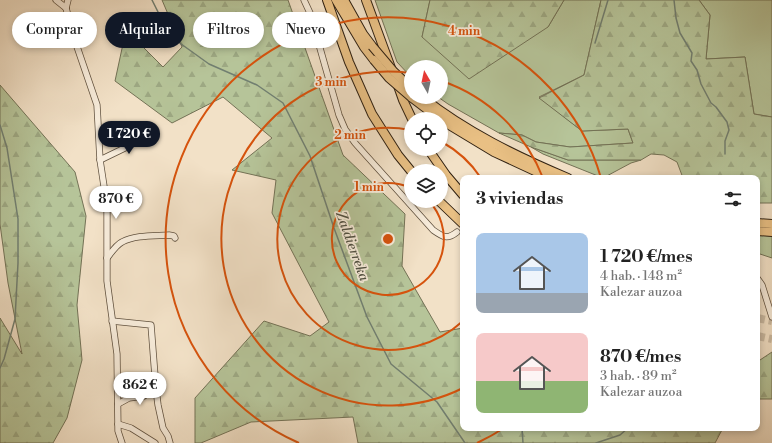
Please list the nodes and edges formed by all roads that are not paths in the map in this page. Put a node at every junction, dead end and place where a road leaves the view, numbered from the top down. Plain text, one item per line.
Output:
1 (56, 0) edge
2 (68, 0) edge
3 (304, 0) edge
4 (327, 0) edge
5 (336, 0) edge
6 (344, 0) edge
7 (366, 0) edge
8 (66, 8) junction
9 (404, 81) edge
10 (404, 88) edge
11 (424, 104) edge
12 (427, 104) edge
13 (409, 112) edge
14 (433, 112) edge
15 (448, 124) edge
16 (132, 131) dead end
17 (433, 156) edge
18 (100, 160) junction
19 (405, 164) edge
20 (544, 175) edge
21 (561, 175) edge
22 (460, 191) edge
23 (446, 208) edge
24 (460, 221) edge
25 (760, 223) edge
26 (772, 224) edge
27 (760, 231) edge
28 (457, 232) dead end
29 (772, 232) edge
30 (175, 238) dead end
31 (107, 258) junction
32 (760, 282) edge
33 (772, 318) edge
34 (112, 321) junction
35 (156, 389) junction
36 (118, 404) junction
37 (118, 424) junction
38 (122, 443) edge
39 (155, 443) edge
40 (170, 443) edge

1 - 8 street
2 - 8 street
3 - 28 street
4 - 19 highway
5 - 10 highway, bridge
6 - 9 highway, bridge
7 - 13 highway
8 - 18 street
11 - 14 highway
12 - 21 highway
15 - 20 highway
16 - 18 street
17 - 22 highway
18 - 31 street
23 - 24 highway
25 - 26 highway
27 - 29 highway
30 - 31 street
31 - 34 street
32 - 33 street
34 - 35 street
34 - 36 street
35 - 36 street
35 - 40 street
36 - 37 street
37 - 38 street
37 - 39 street

